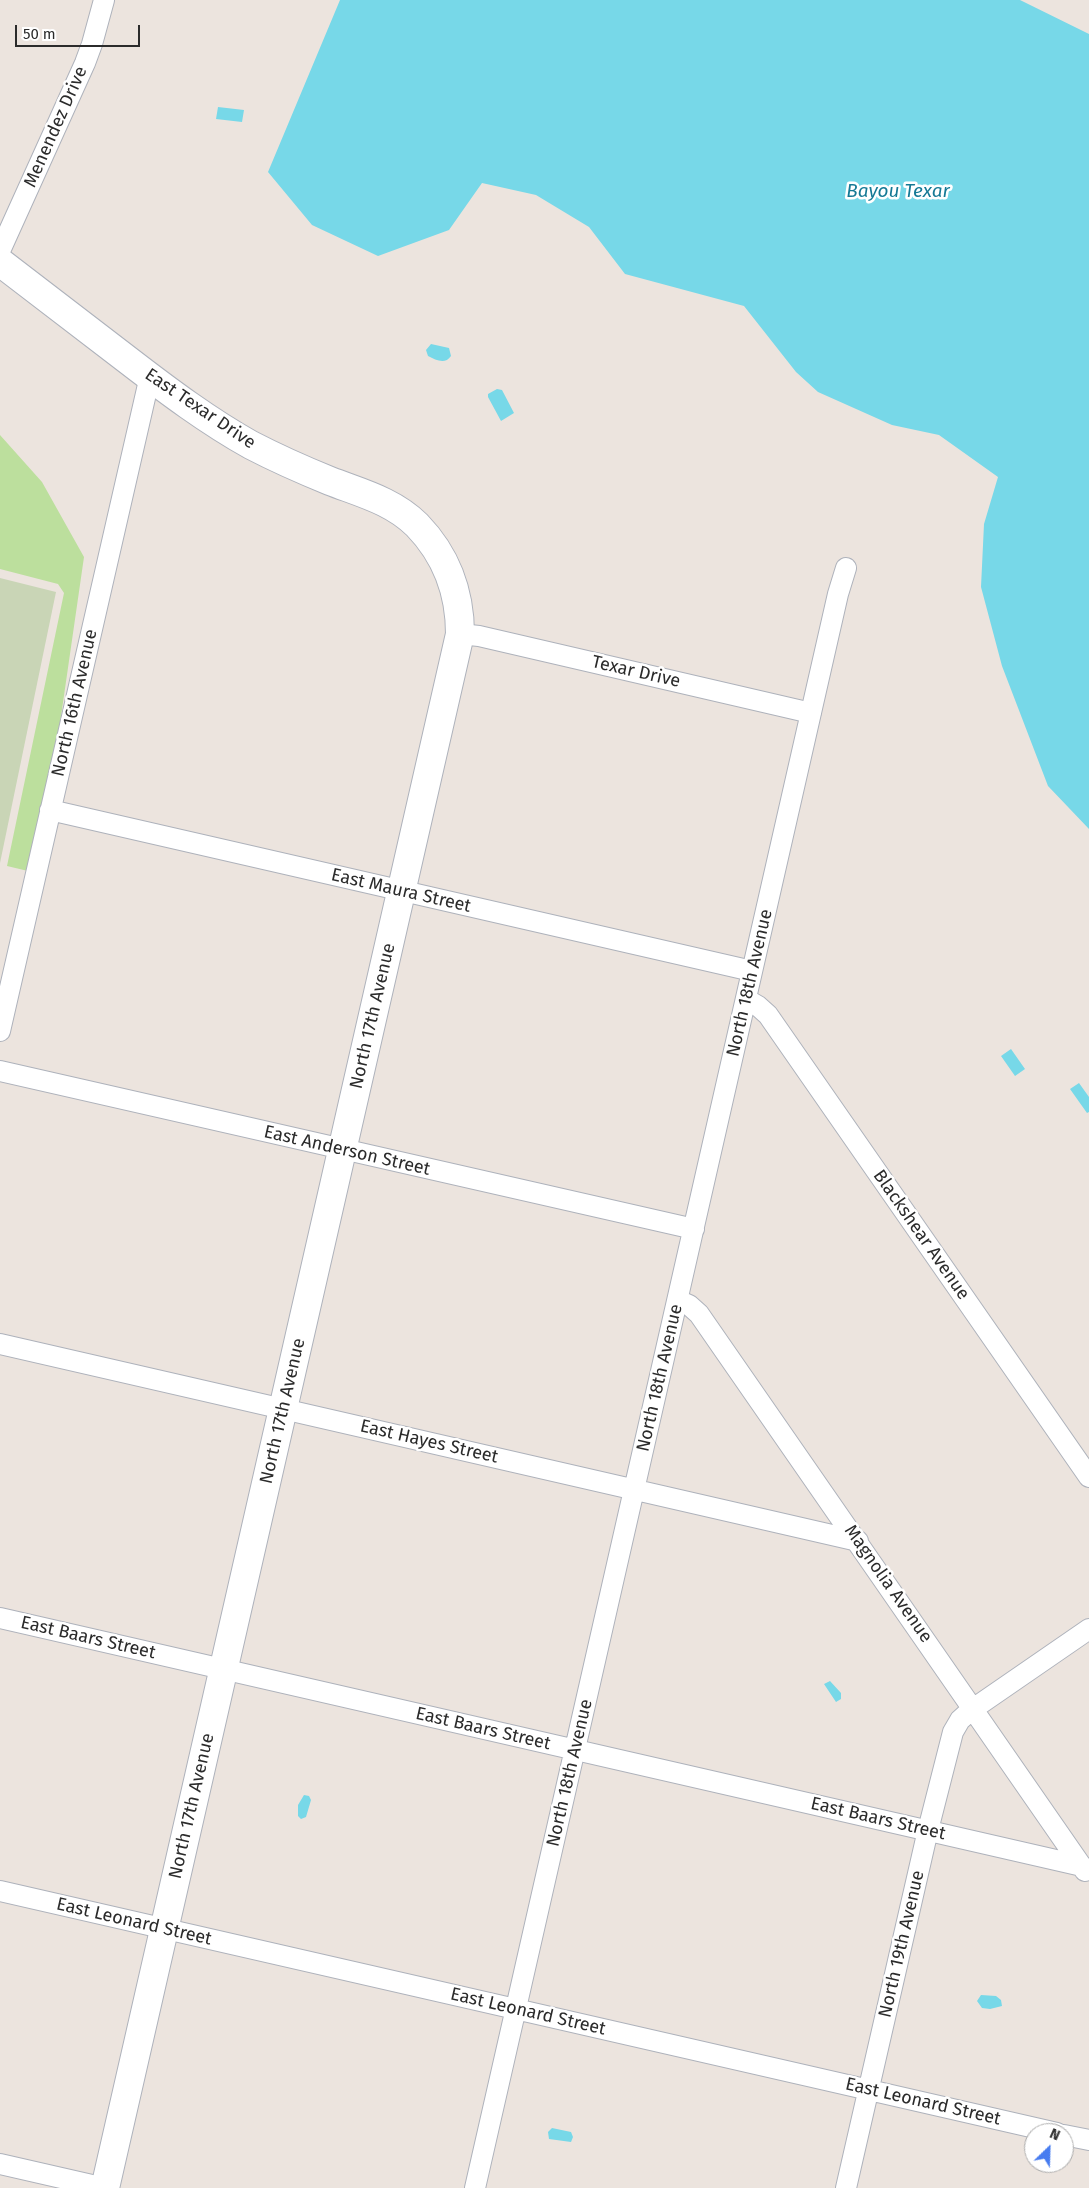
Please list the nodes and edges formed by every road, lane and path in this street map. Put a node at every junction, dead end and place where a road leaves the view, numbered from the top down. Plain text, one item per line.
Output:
1 (104, 0) edge
2 (0, 252) edge
3 (0, 262) edge
4 (150, 376) junction
5 (846, 568) dead end
6 (460, 634) junction
7 (811, 713) junction
8 (50, 810) junction
9 (402, 891) junction
10 (752, 971) junction
11 (746, 1000) junction
12 (0, 1030) edge
13 (0, 1071) edge
14 (342, 1150) junction
15 (694, 1230) junction
16 (678, 1300) junction
17 (0, 1344) edge
18 (283, 1408) junction
19 (1089, 1477) edge
20 (635, 1488) junction
21 (858, 1541) junction
22 (0, 1618) edge
23 (1089, 1629) edge
24 (224, 1669) junction
25 (973, 1709) junction
26 (575, 1750) junction
27 (928, 1830) junction
28 (1086, 1871) edge
29 (0, 1891) edge
30 (164, 1929) junction
31 (516, 2010) junction
32 (869, 2089) junction
33 (1024, 2125) edge
34 (1074, 2137) edge
35 (1089, 2140) edge
36 (0, 2164) edge
37 (105, 2188) edge
38 (475, 2188) edge
39 (846, 2188) edge

1 - 2 street, Menendez Drive
3 - 4 street, East Texar Drive
4 - 6 street, East Texar Drive
4 - 8 street, North 16th Avenue
5 - 7 street, North 18th Avenue
6 - 7 street, Texar Drive
6 - 9 street, North 17th Avenue
7 - 10 street, North 18th Avenue
8 - 9 street, East Maura Street
8 - 12 street, North 16th Avenue
9 - 10 street, East Maura Street
9 - 14 street, North 17th Avenue
10 - 11 street, North 18th Avenue
11 - 15 street, North 18th Avenue
11 - 19 street, Blackshear Avenue
13 - 14 street, East Anderson Street
14 - 15 street, East Anderson Street
14 - 18 street, North 17th Avenue
15 - 16 street, North 18th Avenue
16 - 20 street, North 18th Avenue
16 - 21 street, Magnolia Avenue
17 - 18 street, East Hayes Street
18 - 20 street, East Hayes Street
18 - 24 street, North 17th Avenue
20 - 21 street, East Hayes Street
20 - 26 street, North 18th Avenue
21 - 25 street, Magnolia Avenue
22 - 24 street, East Baars Street
23 - 25 street, North 19th Avenue
24 - 26 street, East Baars Street
24 - 30 street, North 17th Avenue
25 - 27 street, North 19th Avenue
25 - 28 street, Magnolia Avenue
26 - 27 street, East Baars Street
26 - 31 street, North 18th Avenue
27 - 28 street, East Baars Street
27 - 32 street, North 19th Avenue
29 - 30 street, East Leonard Street
30 - 31 street, East Leonard Street
30 - 37 street, North 17th Avenue
31 - 32 street, East Leonard Street
31 - 38 street, North 18th Avenue
32 - 33 street, East Leonard Street
32 - 39 street, North 19th Avenue
34 - 35 street
36 - 37 street

